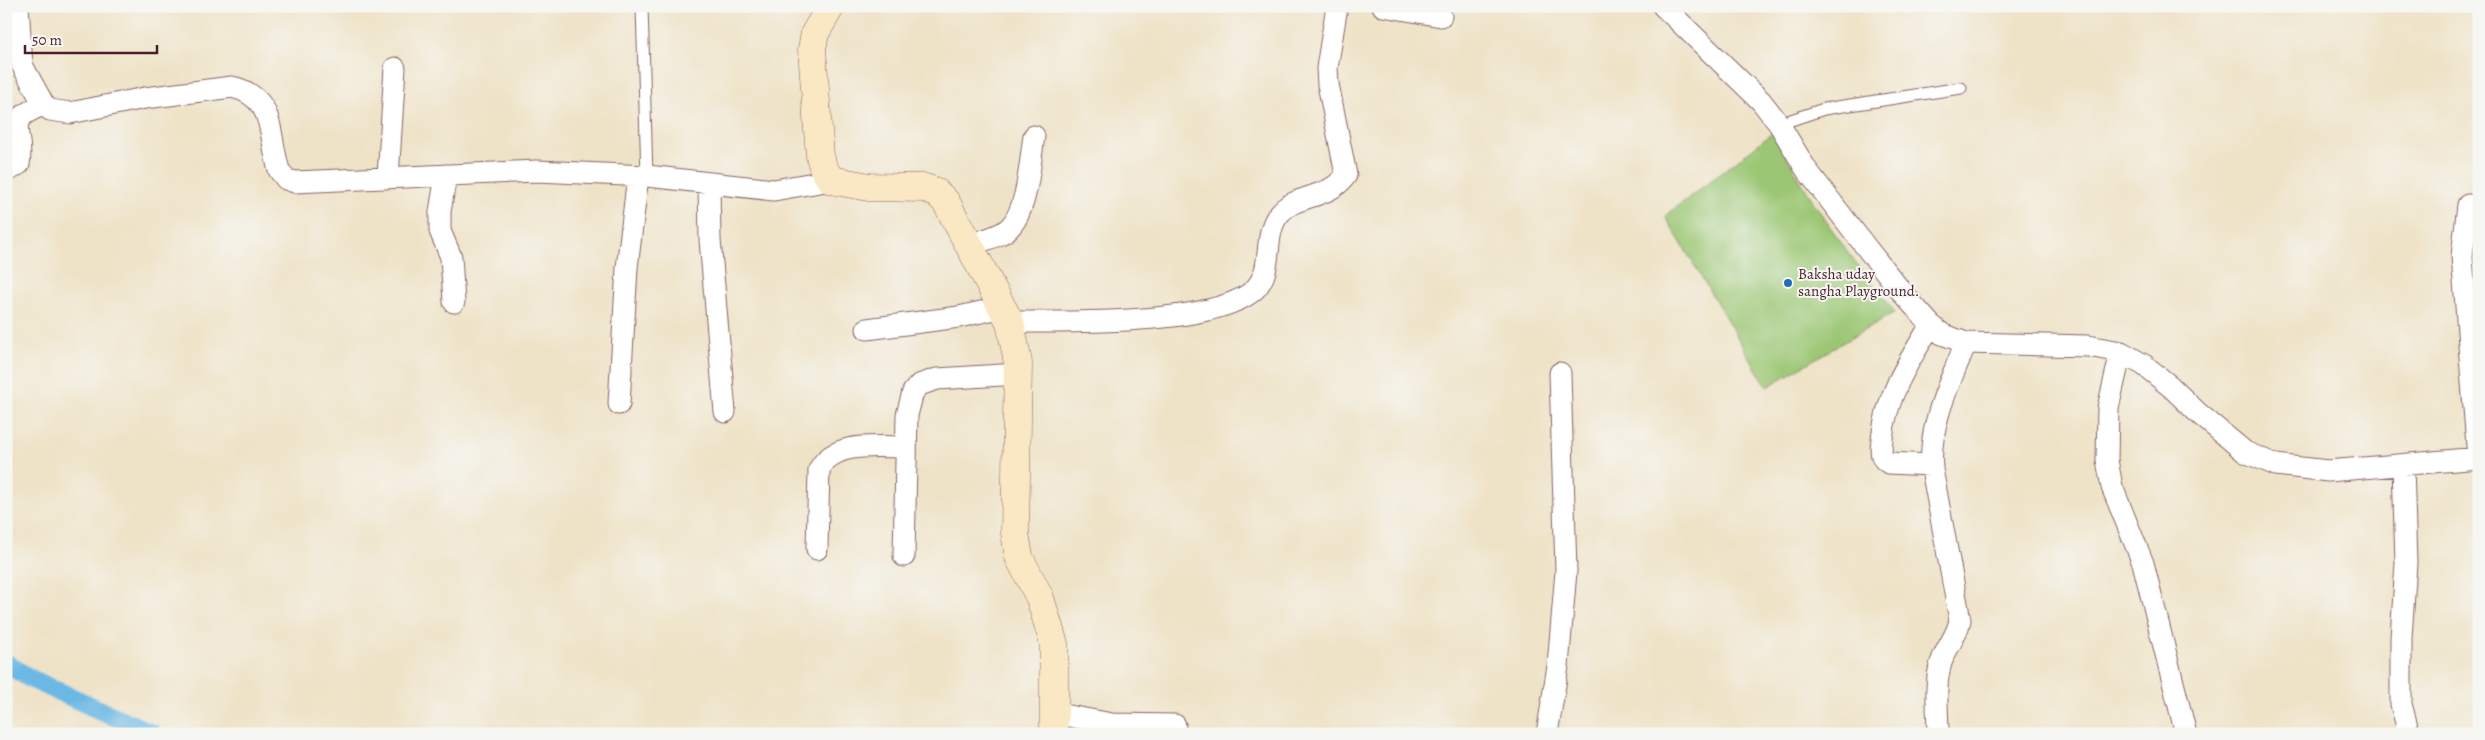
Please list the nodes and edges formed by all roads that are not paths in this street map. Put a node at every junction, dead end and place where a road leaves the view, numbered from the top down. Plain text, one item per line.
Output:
1 (18, 6) edge
2 (642, 6) edge
3 (832, 6) edge
4 (1337, 6) edge
5 (1383, 6) edge
6 (1663, 6) edge
7 (1441, 16) dead end
8 (395, 68) dead end
9 (1961, 88) dead end
10 (44, 105) junction
11 (1779, 124) junction
12 (1034, 136) dead end
13 (6, 172) edge
14 (446, 175) junction
15 (642, 176) junction
16 (388, 177) junction
17 (831, 180) junction
18 (709, 184) junction
19 (2468, 205) dead end
20 (970, 245) junction
21 (454, 302) dead end
22 (1007, 315) junction
23 (1931, 326) junction
24 (867, 329) dead end
25 (1966, 343) junction
26 (2121, 352) junction
27 (1560, 373) dead end
28 (1018, 374) junction
29 (619, 404) dead end
30 (725, 412) dead end
31 (906, 447) junction
32 (2478, 458) edge
33 (1931, 465) junction
34 (2403, 465) junction
35 (817, 549) dead end
36 (904, 556) dead end
37 (1054, 723) edge
38 (1174, 725) dead end
39 (1548, 734) edge
40 (1938, 734) edge
41 (2186, 734) edge
42 (2409, 734) edge

1 - 10 street
2 - 15 lane
3 - 17 street
4 - 22 street
5 - 7 street
6 - 11 street
8 - 16 street
9 - 11 lane
10 - 13 street
10 - 16 street
11 - 23 street
12 - 20 street
14 - 15 street
14 - 16 street
14 - 21 street
15 - 18 street
15 - 29 street
17 - 18 street
17 - 20 street
18 - 30 street
19 - 32 street
20 - 22 street
22 - 24 street
22 - 28 street
23 - 25 street
23 - 33 street
25 - 26 street
25 - 33 street
26 - 34 street
26 - 41 street
27 - 39 street
28 - 31 street
28 - 37 street
31 - 35 street
31 - 36 street
32 - 34 street
33 - 40 street
34 - 42 street
37 - 38 street

